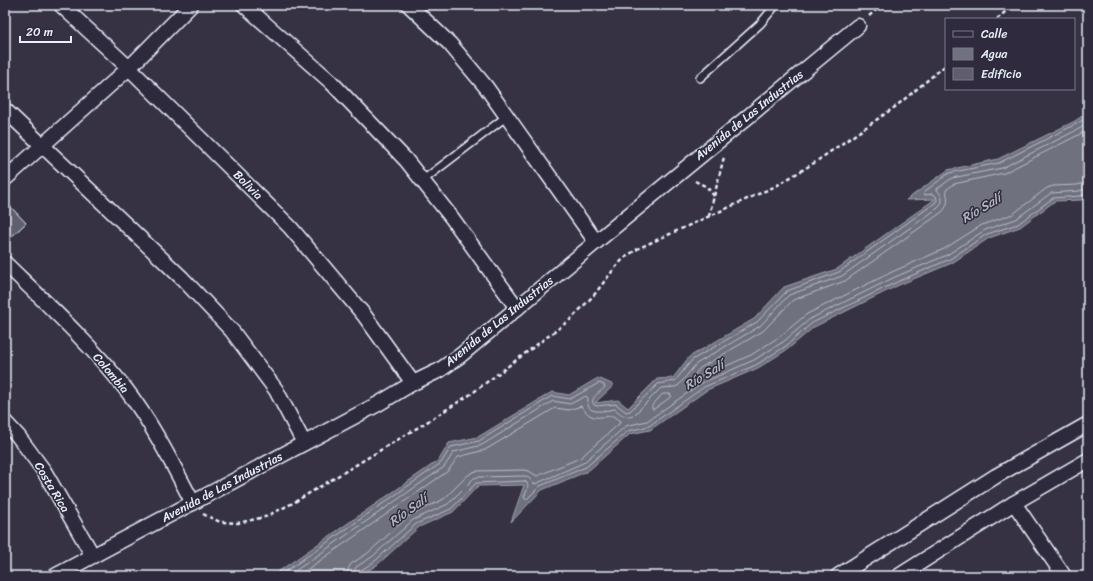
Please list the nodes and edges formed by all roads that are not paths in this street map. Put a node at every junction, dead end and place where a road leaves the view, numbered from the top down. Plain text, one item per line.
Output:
1 (61, 5) edge
2 (191, 5) edge
3 (244, 5) edge
4 (409, 5) edge
5 (776, 5) edge
6 (858, 26) dead end
7 (129, 68) junction
8 (700, 78) dead end
9 (5, 110) edge
10 (507, 116) junction
11 (43, 146) junction
12 (5, 179) edge
13 (422, 181) junction
14 (596, 242) junction
15 (5, 263) edge
16 (517, 308) junction
17 (413, 383) junction
18 (5, 422) edge
19 (1088, 424) edge
20 (304, 443) junction
21 (1088, 460) edge
22 (193, 502) junction
23 (1014, 503) junction
24 (93, 556) junction
25 (55, 576) edge
26 (838, 576) edge
27 (899, 576) edge
28 (1064, 576) edge

1 - 7 street, Bolivia
2 - 7 street
3 - 13 street
4 - 10 street
5 - 8 lane
6 - 14 street, Avenida de Las Industrias
7 - 11 street
7 - 17 street, Bolivia
9 - 11 street
10 - 13 lane
10 - 14 street
11 - 12 street
11 - 20 street
13 - 16 street
14 - 16 street, Avenida de Las Industrias
15 - 22 street, Colombia
16 - 17 street, Avenida de Las Industrias
17 - 20 street, Avenida de Las Industrias
18 - 24 street, Costa Rica
19 - 26 street
20 - 22 street, Avenida de Las Industrias
21 - 23 street
22 - 24 street, Avenida de Las Industrias
23 - 27 street
23 - 28 street
24 - 25 street, Avenida de Las Industrias

